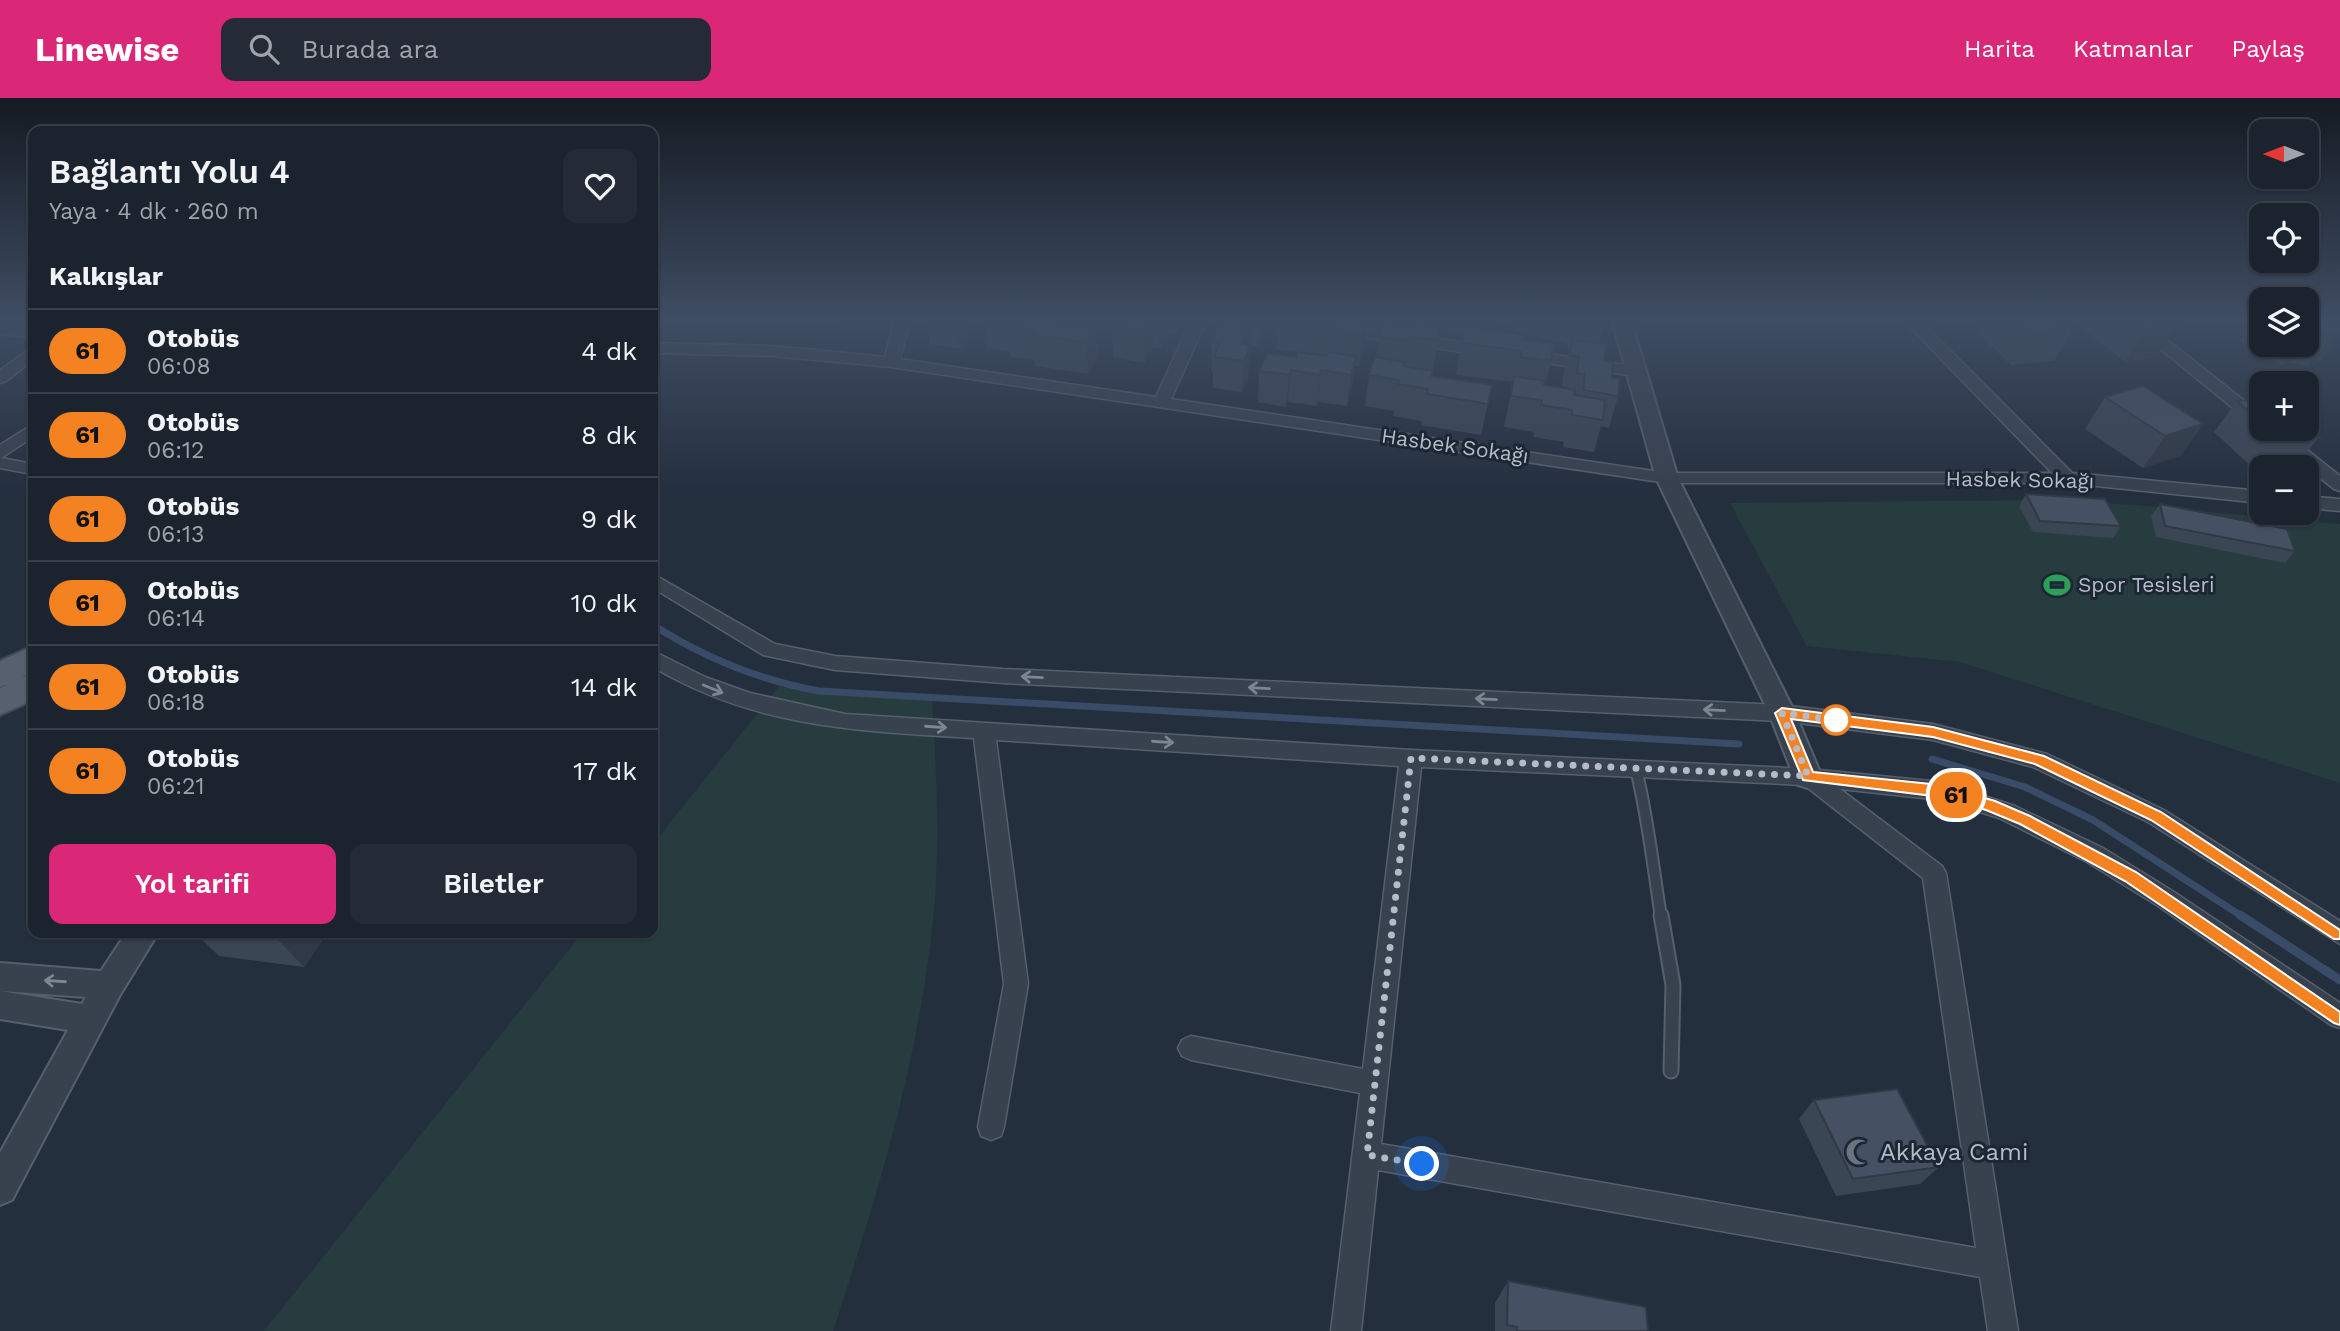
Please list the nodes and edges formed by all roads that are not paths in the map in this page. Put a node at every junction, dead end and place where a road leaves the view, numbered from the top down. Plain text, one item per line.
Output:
1 (996, 378) edge
2 (1172, 378) edge
3 (1636, 378) edge
4 (1968, 378) edge
5 (2205, 378) edge
6 (1161, 402) junction
7 (2249, 412) edge
8 (28, 433) edge
9 (2284, 441) edge
10 (0, 453) edge
11 (0, 463) edge
12 (28, 469) edge
13 (1667, 478) junction
14 (2067, 478) junction
15 (2340, 485) edge
16 (2249, 496) edge
17 (2319, 503) edge
18 (2340, 505) edge
19 (658, 583) edge
20 (28, 660) edge
21 (658, 661) edge
22 (0, 675) edge
23 (28, 689) edge
24 (0, 703) edge
25 (1782, 713) junction
26 (984, 730) junction
27 (1411, 758) junction
28 (1636, 769) junction
29 (1808, 776) junction
30 (2340, 934) edge
31 (140, 938) edge
32 (0, 976) edge
33 (109, 985) junction
34 (0, 1005) edge
35 (2340, 1017) edge
36 (90, 1019) junction
37 (1191, 1048) dead end
38 (1671, 1070) dead end
39 (1376, 1084) junction
40 (991, 1127) dead end
41 (1367, 1155) junction
42 (0, 1188) edge
43 (1993, 1265) junction
44 (1346, 1331) edge
45 (2003, 1331) edge

1 - 6 street, Hasbek Sokağı
2 - 6 street
3 - 13 street
4 - 14 street
5 - 7 street
6 - 13 street, Hasbek Sokağı
8 - 10 street
9 - 15 street
11 - 12 street
13 - 14 street, Hasbek Sokağı
13 - 25 street
14 - 16 street, Hasbek Sokağı
17 - 18 street
25 -> 19 street
20 - 22 main road
21 -> 26 street
23 - 24 main road
25 - 29 street
25 - 30 street
26 -> 27 street
26 - 40 street
27 - 28 street
27 - 39 street
28 - 29 street
28 - 38 lane
29 - 35 street
29 - 43 street
31 - 33 street
33 -> 32 street
33 - 36 street
34 - 36 street
36 - 42 street
37 - 39 street
39 - 41 street
41 - 43 street
41 - 44 street
43 - 45 street

